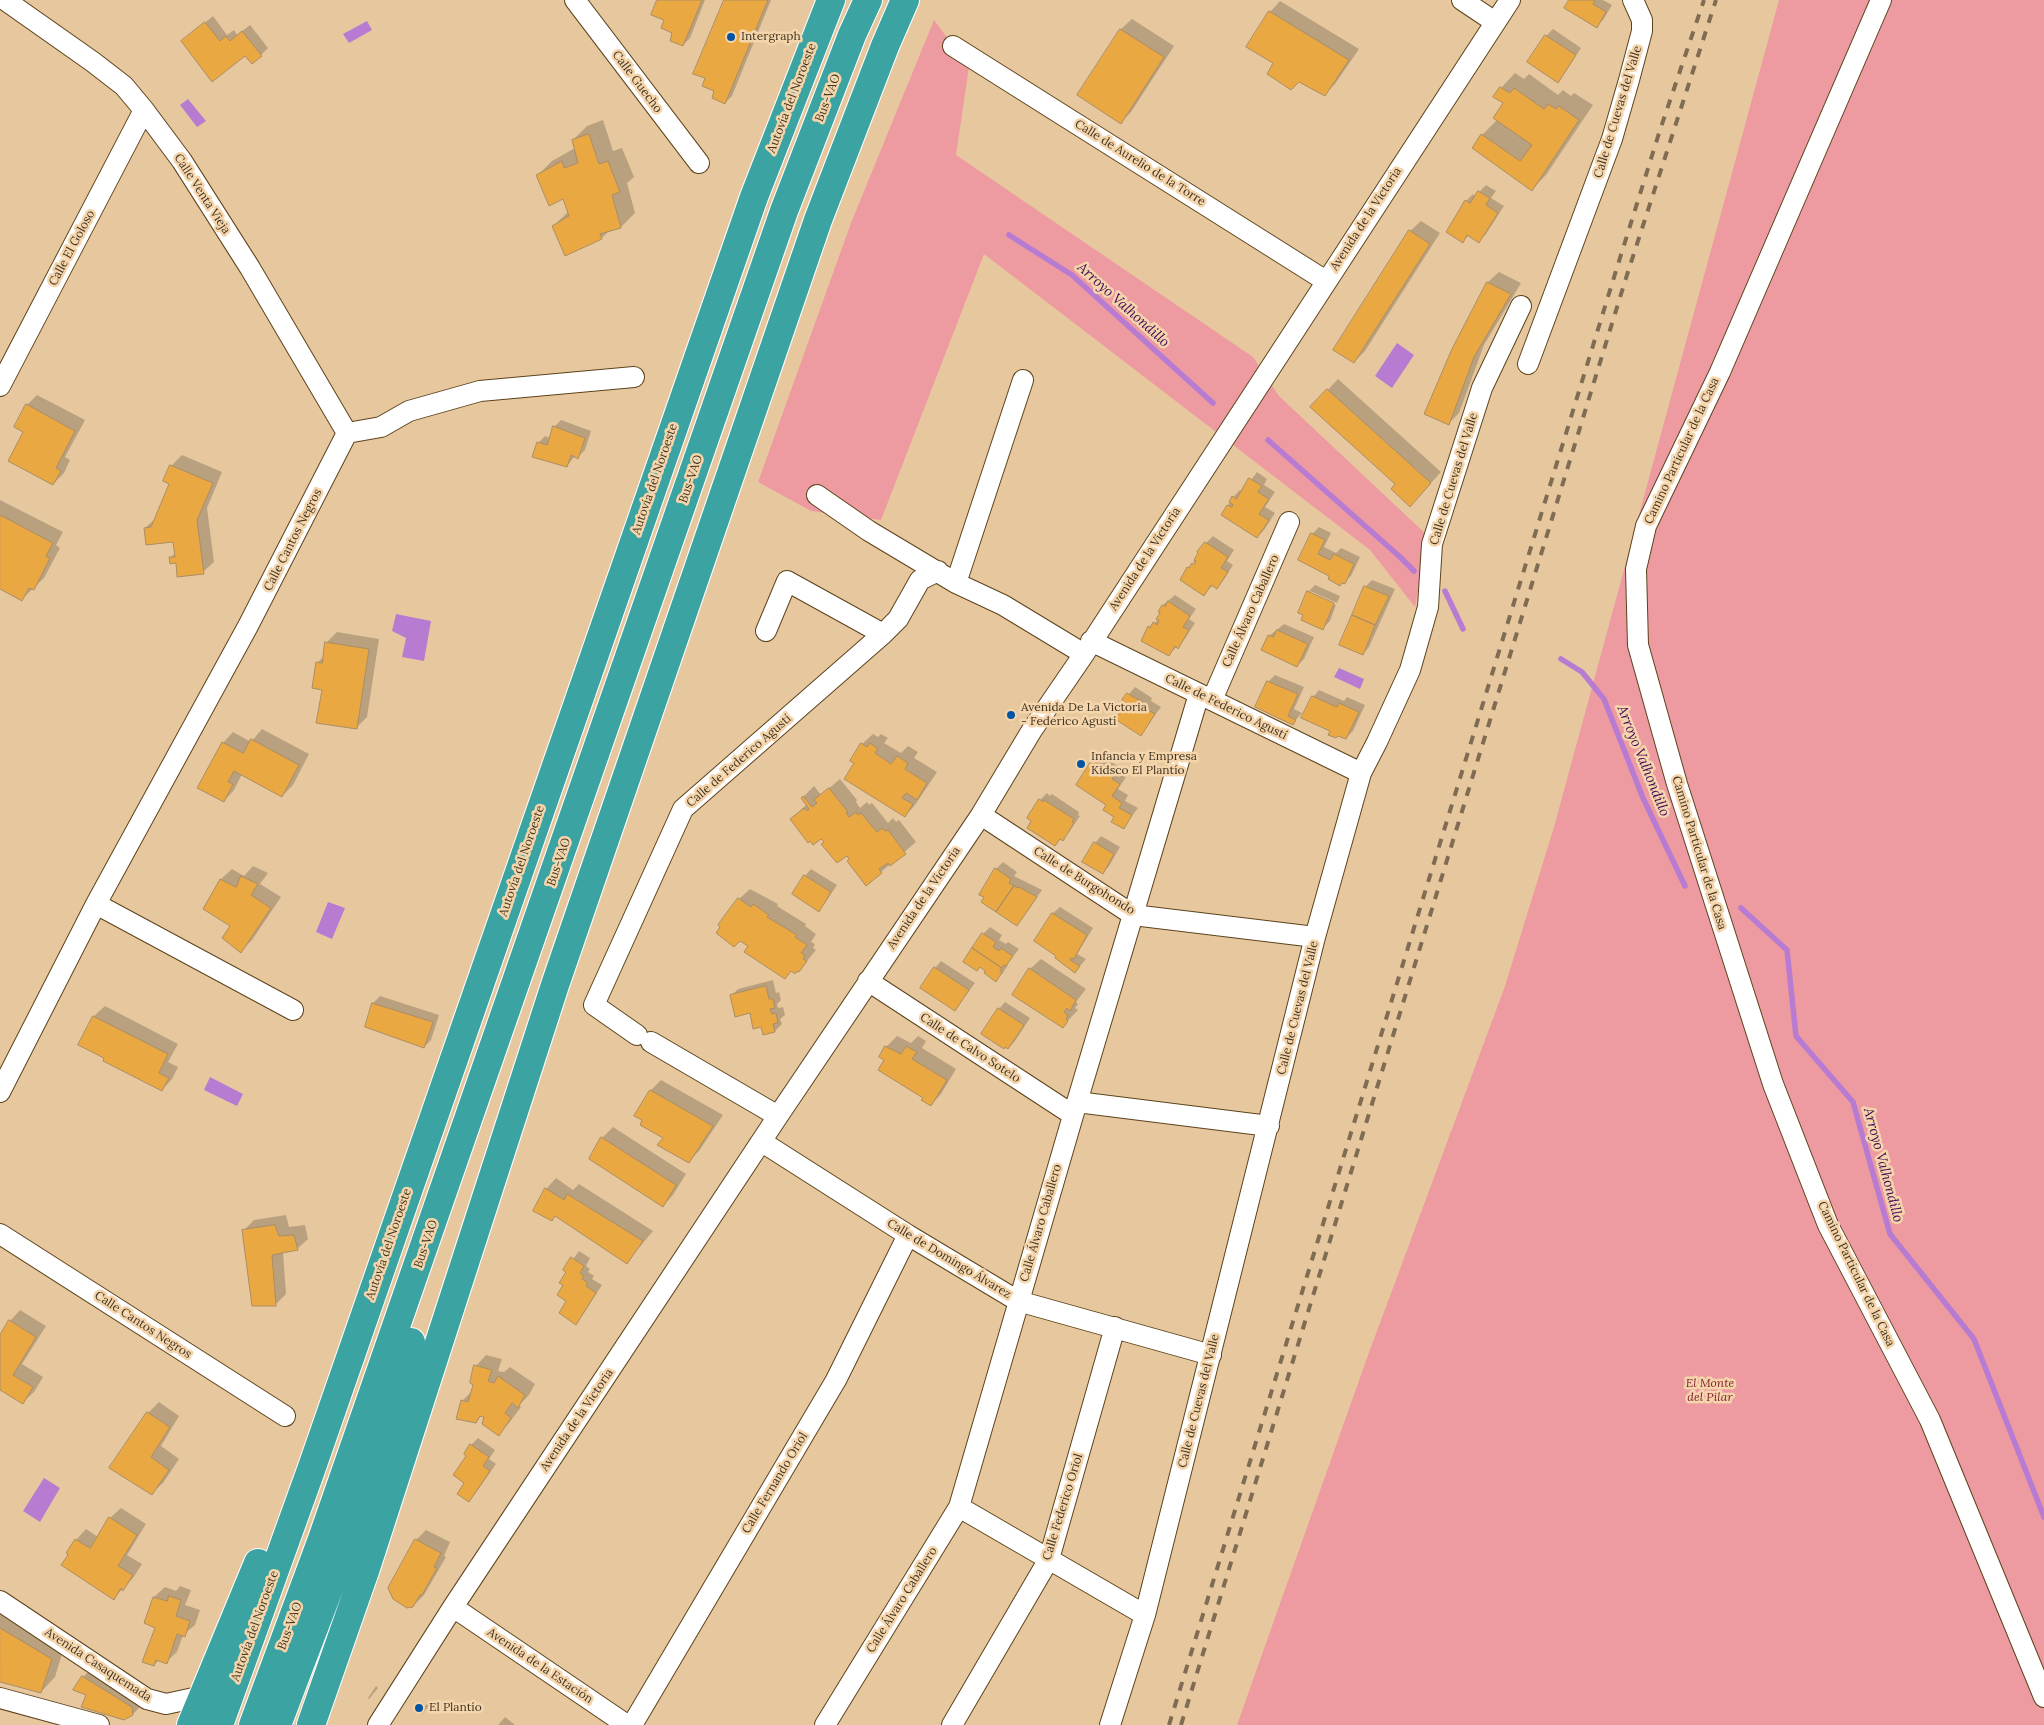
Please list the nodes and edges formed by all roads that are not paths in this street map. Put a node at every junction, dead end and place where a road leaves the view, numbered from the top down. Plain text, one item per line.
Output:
1 (5, 0) edge
2 (831, 0) edge
3 (868, 0) edge
4 (905, 0) edge
5 (1462, 0) edge
6 (1510, 0) edge
7 (1633, 0) edge
8 (1882, 0) edge
9 (578, 2) edge
10 (1496, 22) junction
11 (953, 46) dead end
12 (144, 110) junction
13 (699, 163) dead end
14 (1326, 281) junction
15 (1521, 306) dead end
16 (1528, 364) dead end
17 (634, 377) dead end
18 (1023, 380) dead end
19 (0, 386) edge
20 (347, 433) junction
21 (817, 495) dead end
22 (1290, 522) dead end
23 (938, 571) junction
24 (956, 583) junction
25 (766, 631) dead end
26 (883, 634) junction
27 (1088, 648) junction
28 (1205, 697) junction
29 (1361, 773) junction
30 (980, 814) junction
31 (96, 904) junction
32 (1133, 915) junction
33 (1315, 937) junction
34 (520, 974) junction
35 (868, 981) junction
36 (293, 1010) dead end
37 (0, 1092) edge
38 (1075, 1108) junction
39 (778, 1116) junction
40 (1269, 1126) junction
41 (762, 1142) junction
42 (0, 1234) edge
43 (908, 1235) junction
44 (1018, 1301) junction
45 (1115, 1327) junction
46 (1211, 1354) junction
47 (285, 1416) dead end
48 (311, 1470) junction
49 (959, 1507) junction
50 (1049, 1559) junction
51 (0, 1601) edge
52 (453, 1607) junction
53 (1145, 1616) junction
54 (203, 1696) junction
55 (2044, 1697) edge
56 (0, 1698) edge
57 (99, 1725) edge
58 (191, 1725) edge
59 (219, 1725) edge
60 (253, 1725) edge
61 (277, 1725) edge
62 (311, 1725) edge
63 (378, 1725) edge
64 (627, 1725) edge
65 (632, 1725) edge
66 (825, 1725) edge
67 (952, 1725) edge
68 (1110, 1725) edge

1 - 12 street, Calle Venta Vieja
2 - 48 highway, Autovía del Noroeste
3 - 34 highway, Bus-VAO
4 - 62 highway
5 - 10 street
6 - 10 street, Avenida de la Victoria
7 - 16 street, Calle de Cuevas del Valle
8 - 55 street, Camino Particular de la Casa
9 - 13 street, Calle Guecho
10 - 14 street, Avenida de la Victoria
11 - 14 street, Calle de Aurelio de la Torre
12 - 19 street, Calle El Goloso
12 - 20 street, Calle Venta Vieja
14 - 27 street, Avenida de la Victoria
15 - 29 street, Calle de Cuevas del Valle
17 - 20 street
18 - 24 street
20 - 31 street, Calle Cantos Negros
21 - 23 street, Calle de Federico Agustí
22 - 28 street, Calle Álvaro Caballero
23 - 24 street, Calle de Federico Agustí
23 - 26 street, Calle de Federico Agustí
24 - 27 street, Calle de Federico Agustí
25 - 26 street
26 - 39 street, Calle de Federico Agustí
27 - 28 street, Calle de Federico Agustí
27 - 30 street, Avenida de la Victoria
28 - 29 street, Calle de Federico Agustí
28 - 32 street, Calle Álvaro Caballero
29 - 33 street, Calle de Cuevas del Valle
30 - 32 street, Calle de Burgohondo
30 - 35 street, Avenida de la Victoria
31 - 36 street
31 - 37 street, Calle Cantos Negros
32 - 33 street, Calle de Burgohondo
32 - 38 street, Calle Álvaro Caballero
33 - 40 street, Calle de Cuevas del Valle
34 - 60 highway, Bus-VAO
34 - 61 highway
35 - 38 street, Calle de Calvo Sotelo
35 - 39 street, Avenida de la Victoria
38 - 40 street, Calle de Calvo Sotelo
38 - 44 street, Calle Álvaro Caballero
39 - 41 street, Avenida de la Victoria
40 - 46 street, Calle de Cuevas del Valle
41 - 43 street, Calle de Domingo Álvarez
41 - 52 street, Avenida de la Victoria
42 - 47 street, Calle Cantos Negros
43 - 44 street, Calle de Domingo Álvarez
43 - 65 street, Calle Fernando Oriol
44 - 45 street, Calle de Domingo Álvarez
44 - 49 street, Calle Álvaro Caballero
45 - 46 street, Calle de Domingo Álvarez
45 - 50 street, Calle Federico Oriol
46 - 53 street, Calle de Cuevas del Valle
48 - 54 highway
48 - 59 highway, Autovía del Noroeste
49 - 50 street
49 - 66 street, Calle Álvaro Caballero
50 - 53 street
50 - 67 street, Calle Federico Oriol
51 - 54 street, Avenida Casaquemada
52 - 63 street, Avenida de la Victoria
52 - 64 street, Avenida de la Estación
53 - 68 street, Calle de Cuevas del Valle
54 - 58 highway
56 - 57 street

